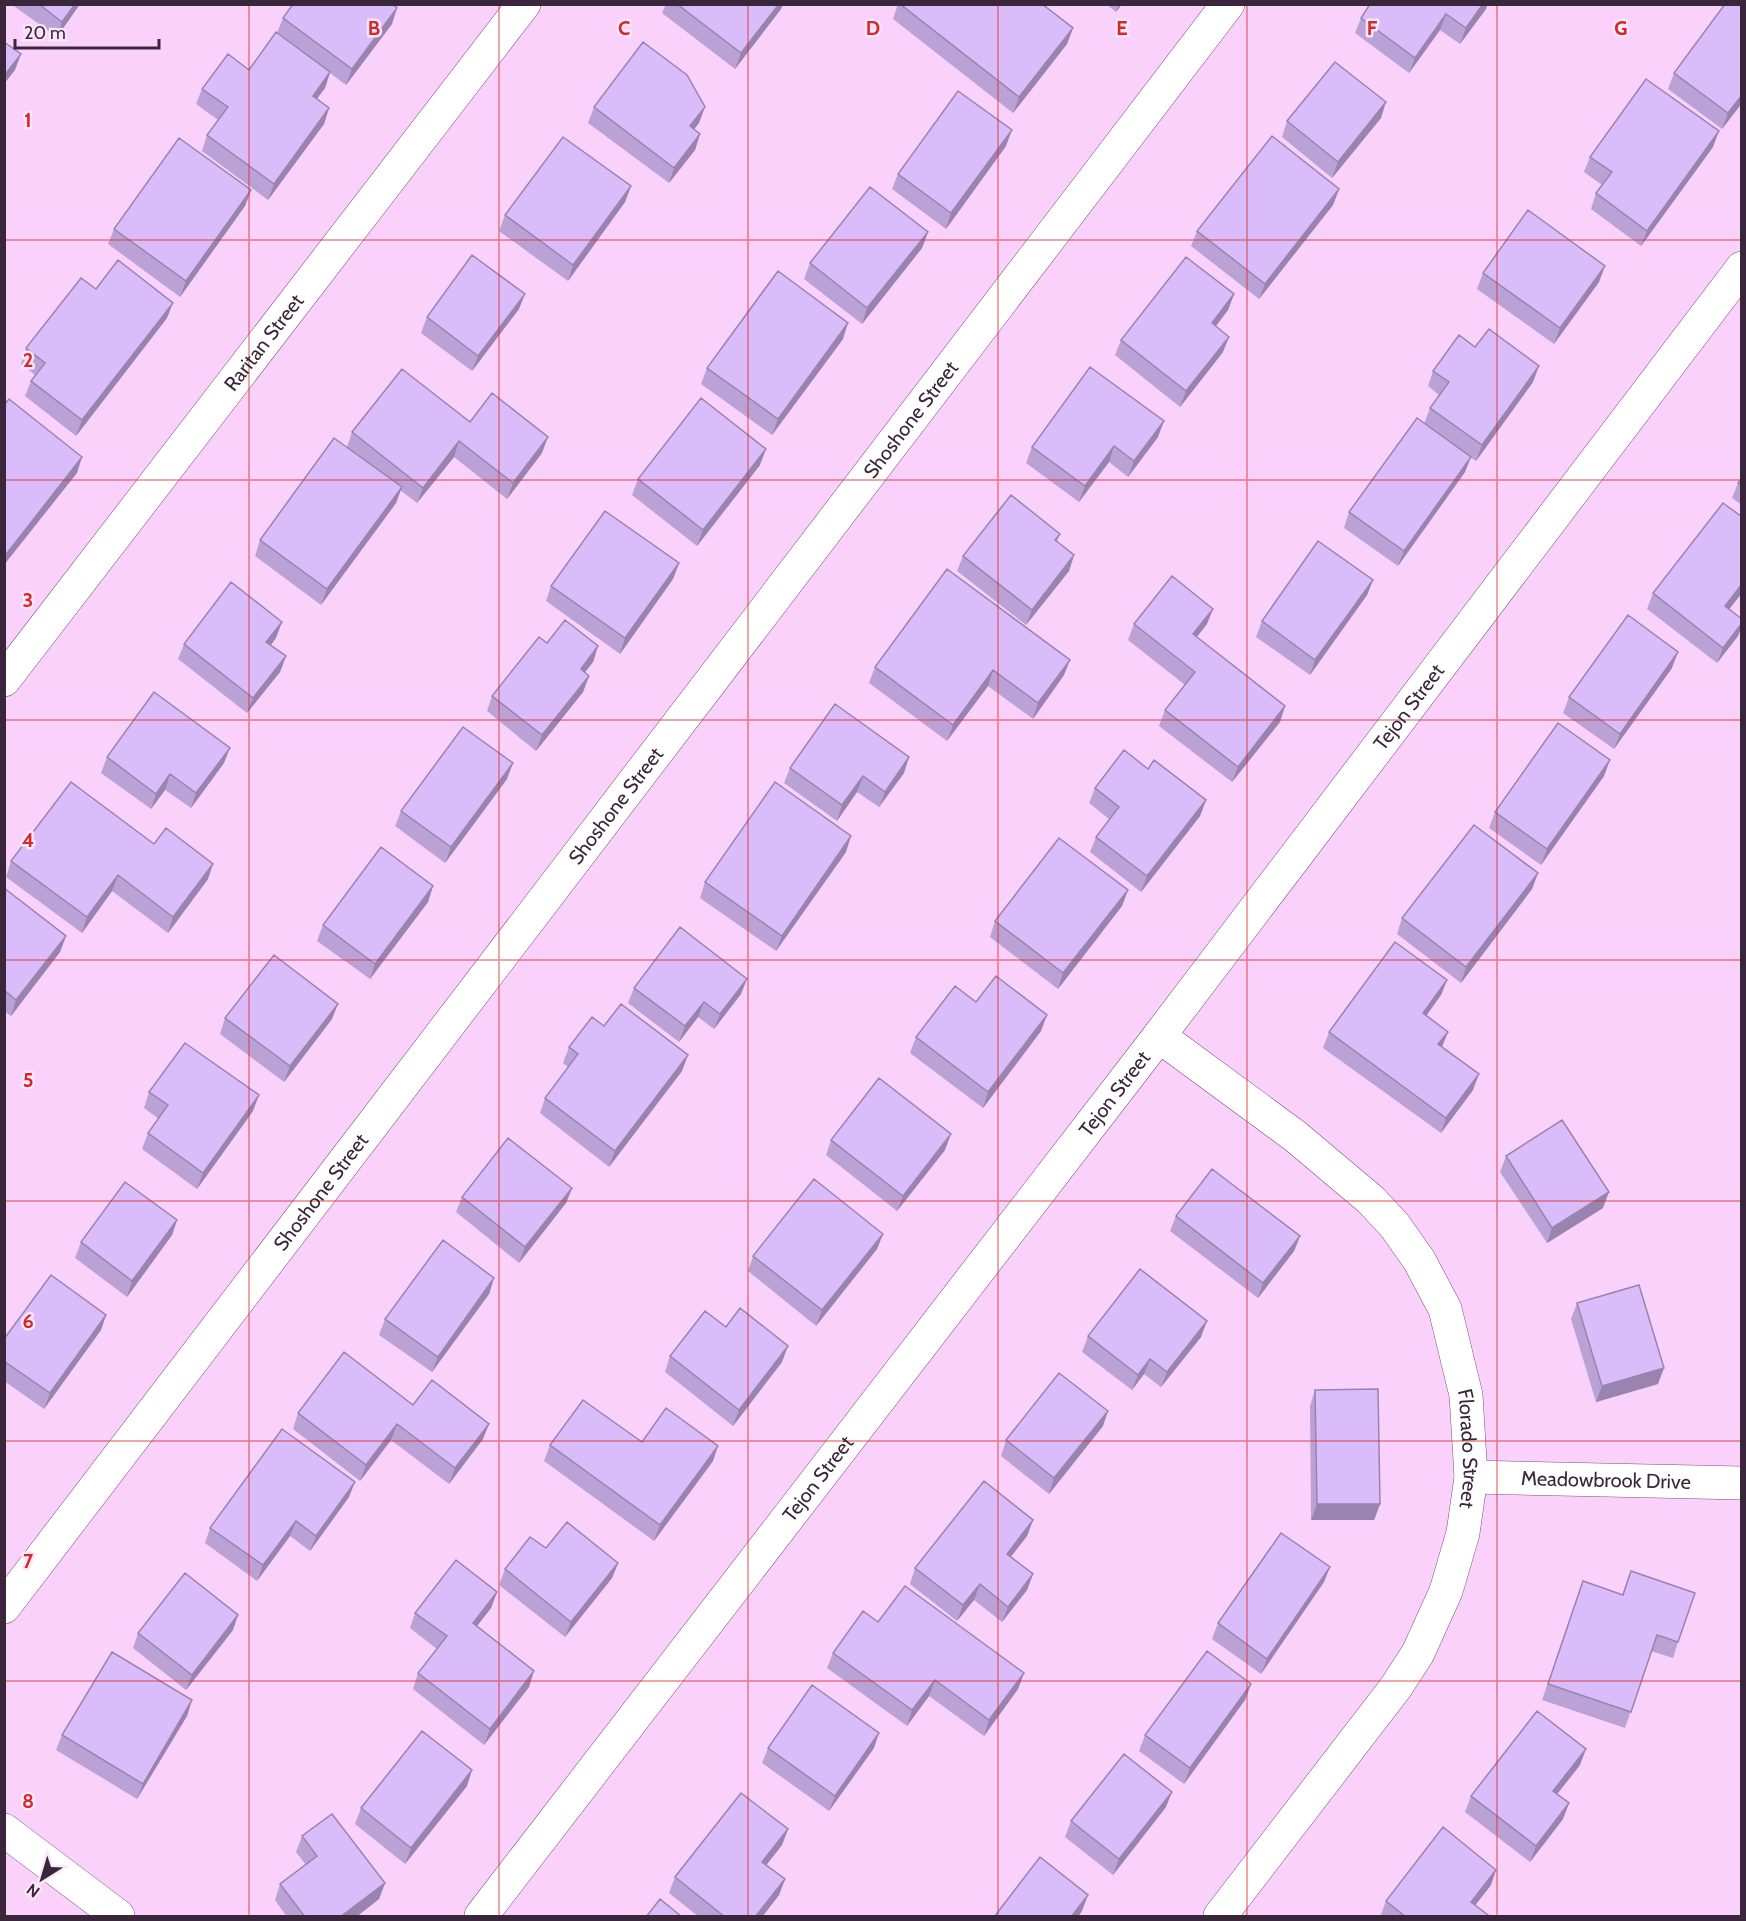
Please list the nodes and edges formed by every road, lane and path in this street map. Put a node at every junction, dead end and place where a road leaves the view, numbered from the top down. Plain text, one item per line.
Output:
1 (524, 4) edge
2 (1228, 4) edge
3 (1742, 267) edge
4 (4, 680) edge
5 (1159, 1036) junction
6 (1472, 1477) junction
7 (1742, 1483) edge
8 (4, 1607) edge
9 (4, 1830) edge
10 (118, 1917) edge
11 (481, 1917) edge
12 (1220, 1917) edge

1 - 4 street, Raritan Street
2 - 8 street, Shoshone Street
3 - 5 street, Tejon Street
5 - 6 street, Florado Street
5 - 11 street, Tejon Street
6 - 7 street, Meadowbrook Drive
6 - 12 street, Florado Street
9 - 10 street

